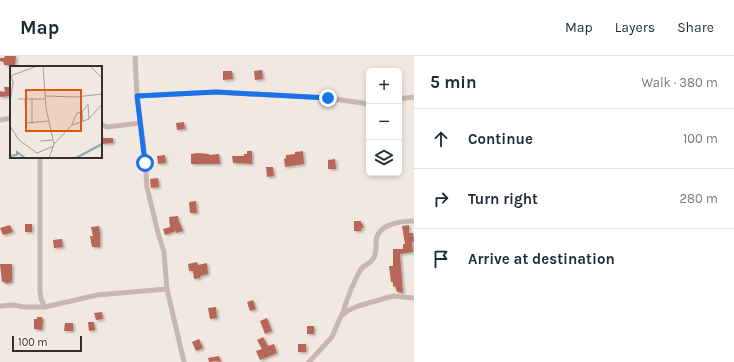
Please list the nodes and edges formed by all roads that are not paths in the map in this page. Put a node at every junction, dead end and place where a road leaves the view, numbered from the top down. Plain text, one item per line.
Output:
1 (135, 56) edge
2 (137, 96) junction
3 (414, 97) edge
4 (402, 99) edge
5 (366, 104) edge
6 (10, 118) edge
7 (0, 120) edge
8 (140, 123) junction
9 (102, 125) edge
10 (40, 158) edge
11 (414, 222) edge
12 (167, 289) junction
13 (414, 298) edge
14 (0, 306) edge
15 (46, 307) junction
16 (342, 316) junction
17 (184, 362) edge
18 (309, 362) edge

1 - 2 street
2 - 5 street
2 - 8 street
3 - 4 street
6 - 7 street
8 - 9 street
8 - 12 street
10 - 15 street
11 - 16 street
12 - 15 street
12 - 17 street
13 - 16 street
14 - 15 street
16 - 18 street

